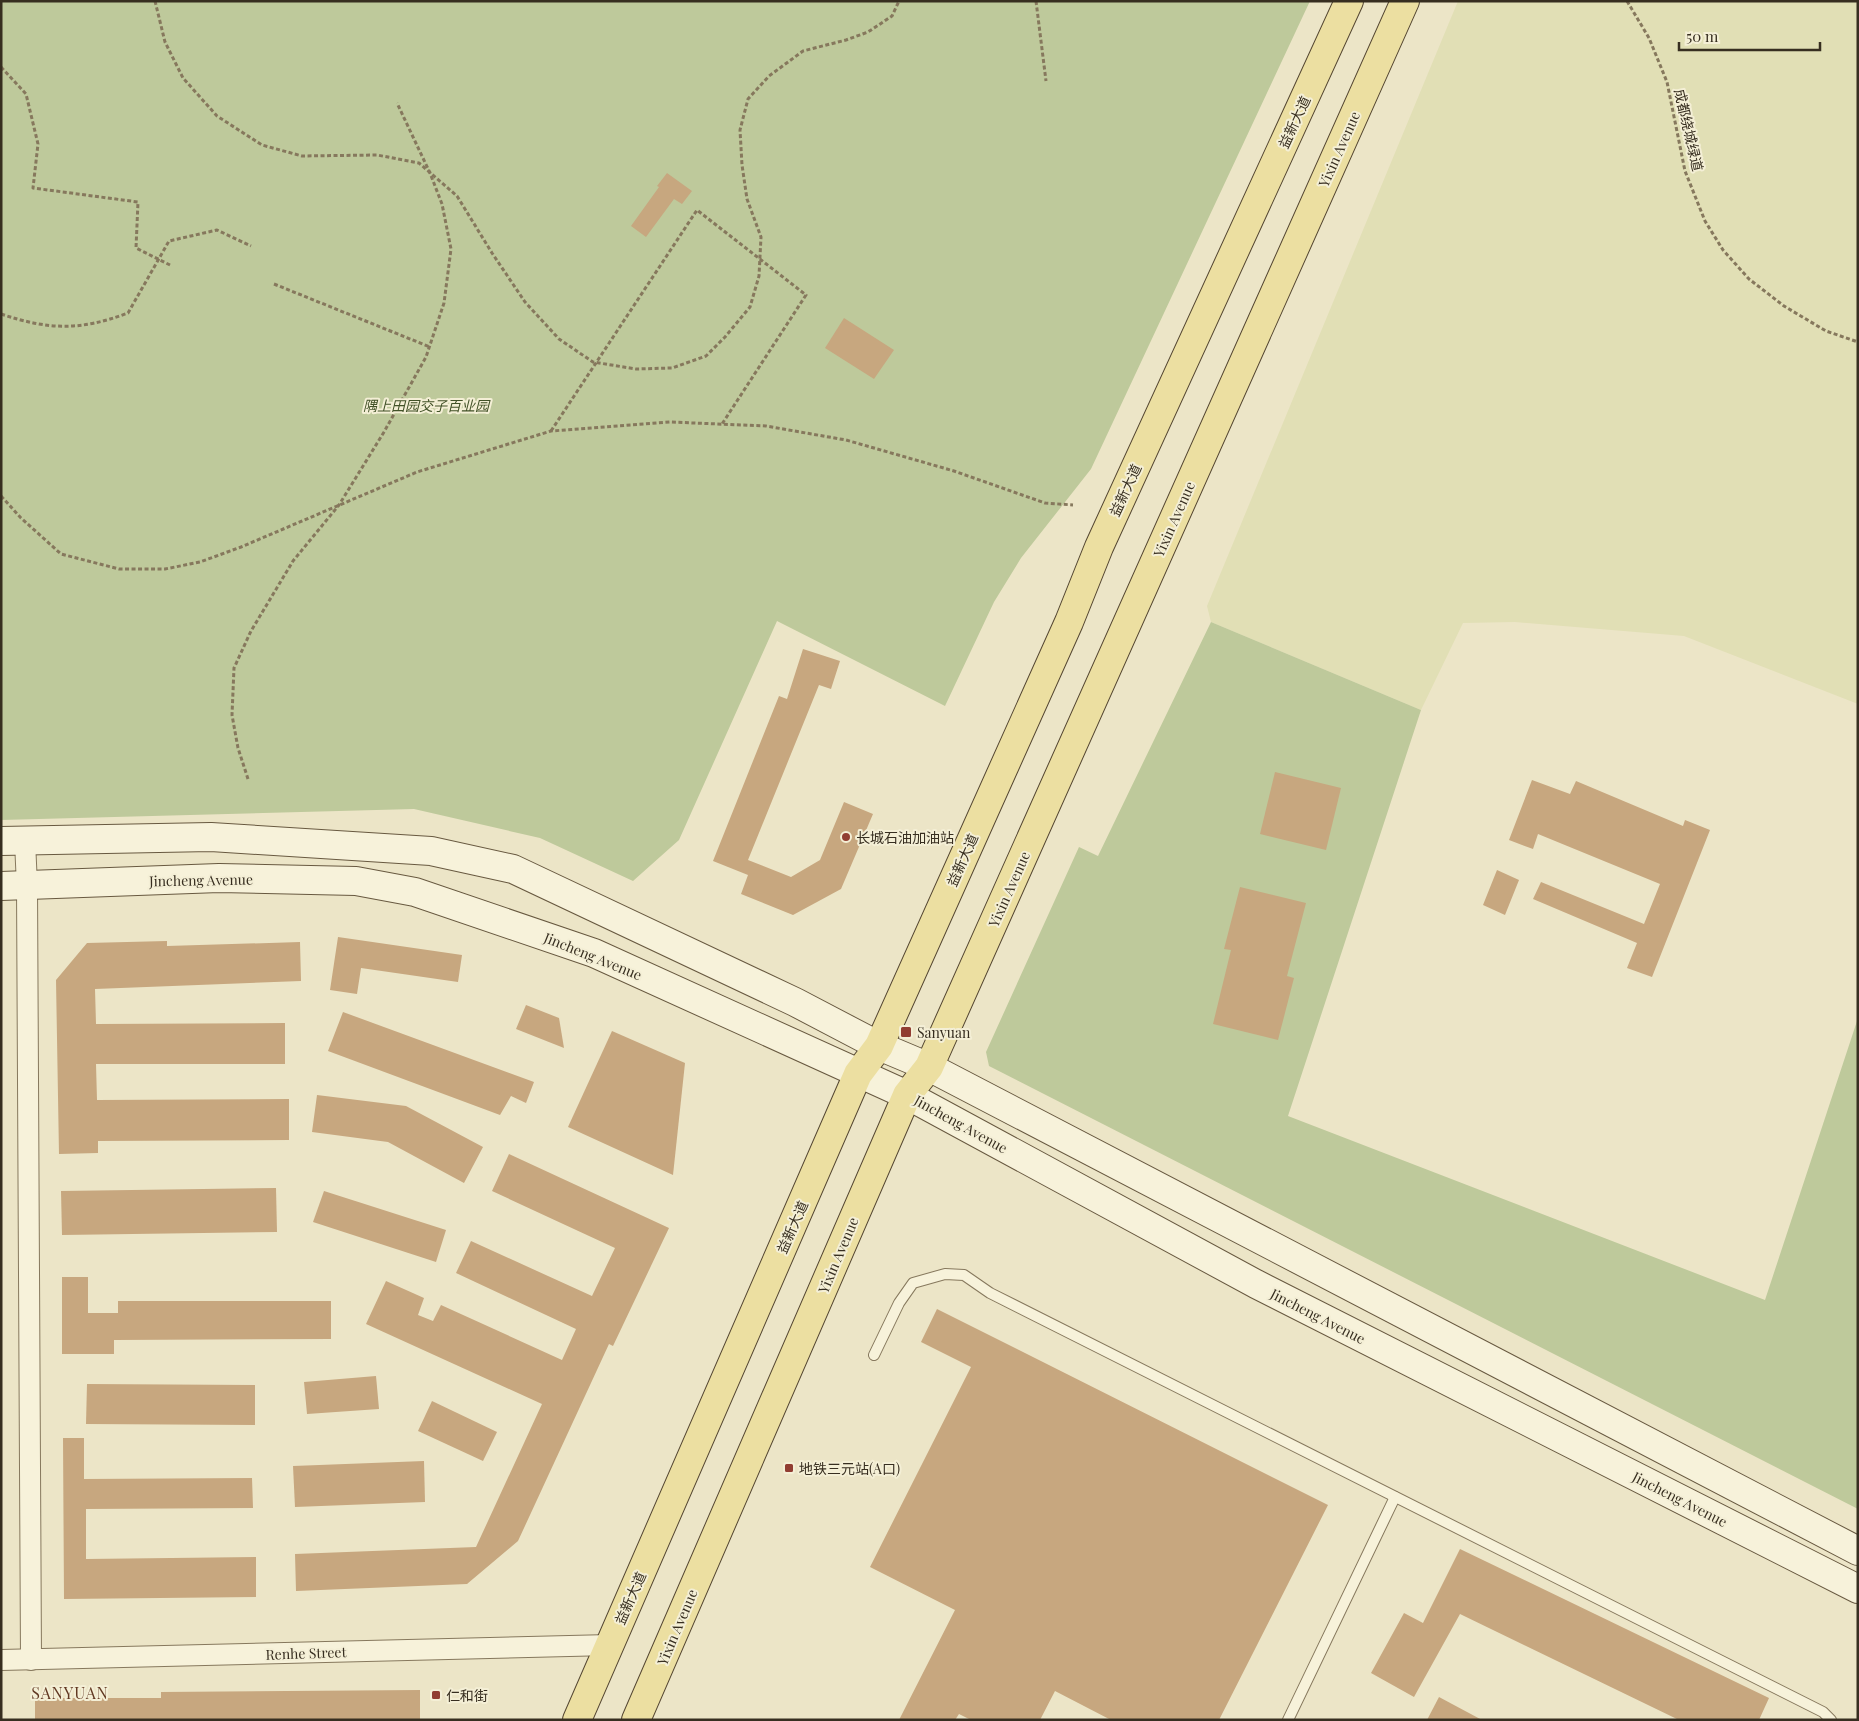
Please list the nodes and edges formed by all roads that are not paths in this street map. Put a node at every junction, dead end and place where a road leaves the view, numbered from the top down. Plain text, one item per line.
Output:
1 (1349, 1) edge
2 (1405, 1) edge
3 (13, 841) edge
4 (14, 886) edge
5 (879, 1046) junction
6 (929, 1067) junction
7 (858, 1074) junction
8 (907, 1095) junction
9 (874, 1355) dead end
10 (1395, 1497) junction
11 (1858, 1552) edge
12 (1858, 1589) edge
13 (610, 1644) junction
14 (1, 1660) edge
15 (31, 1660) junction
16 (577, 1720) edge
17 (636, 1720) edge
18 (1288, 1720) edge
19 (1831, 1720) edge

1 - 5 main road, 益新大道
2 - 6 main road, Yixin Avenue
3 - 4 street
3 - 5 main road
4 - 7 main road, Jincheng Avenue
4 - 15 street
5 - 6 main road
5 - 7 main road, 益新大道
6 - 8 main road, Yixin Avenue
6 - 11 main road
7 - 8 main road, Jincheng Avenue
7 - 13 main road, 益新大道
8 - 12 main road, Jincheng Avenue
8 - 17 main road, Yixin Avenue
9 - 10 lane
10 - 18 lane
10 - 19 lane
13 - 15 street, Renhe Street
13 - 16 main road, 益新大道
14 - 15 street, Renhe Street

